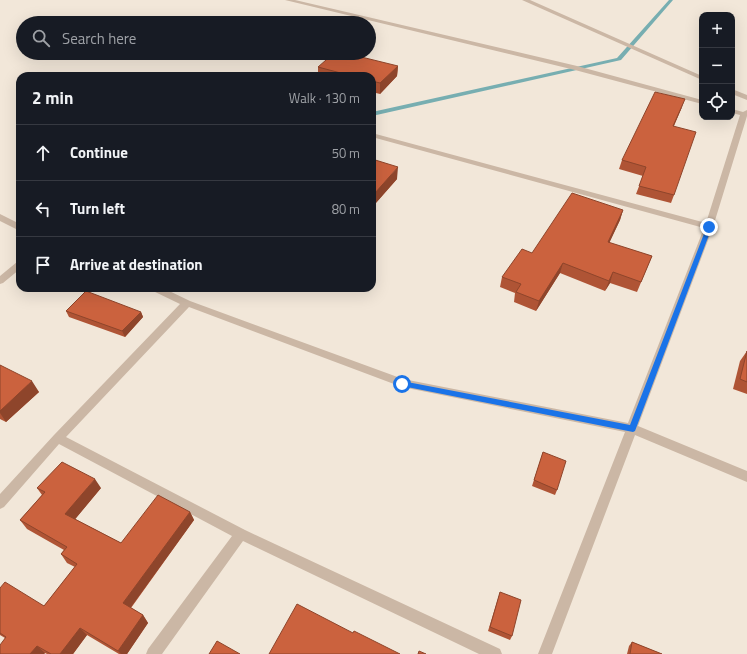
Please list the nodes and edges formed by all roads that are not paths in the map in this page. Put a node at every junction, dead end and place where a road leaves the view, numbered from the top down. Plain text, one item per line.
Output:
1 (288, 0) edge
2 (525, 0) edge
3 (356, 16) edge
4 (376, 21) edge
5 (699, 77) edge
6 (735, 92) edge
7 (747, 98) edge
8 (699, 101) edge
9 (735, 111) edge
10 (745, 113) edge
11 (376, 136) edge
12 (0, 217) edge
13 (16, 226) edge
14 (709, 227) junction
15 (16, 267) edge
16 (0, 281) edge
17 (163, 292) edge
18 (187, 303) junction
19 (633, 429) junction
20 (58, 438) junction
21 (747, 477) edge
22 (0, 503) edge
23 (241, 534) junction
24 (153, 654) edge
25 (495, 654) edge
26 (545, 654) edge

1 - 3 street
2 - 5 street
4 - 8 street
6 - 7 street
9 - 10 street
10 - 14 street
11 - 14 street
12 - 13 street
14 - 19 street
15 - 16 street
17 - 18 street
18 - 19 street
18 - 20 street
19 - 21 street
19 - 26 street
20 - 22 street
20 - 23 street
23 - 24 street
23 - 25 street

